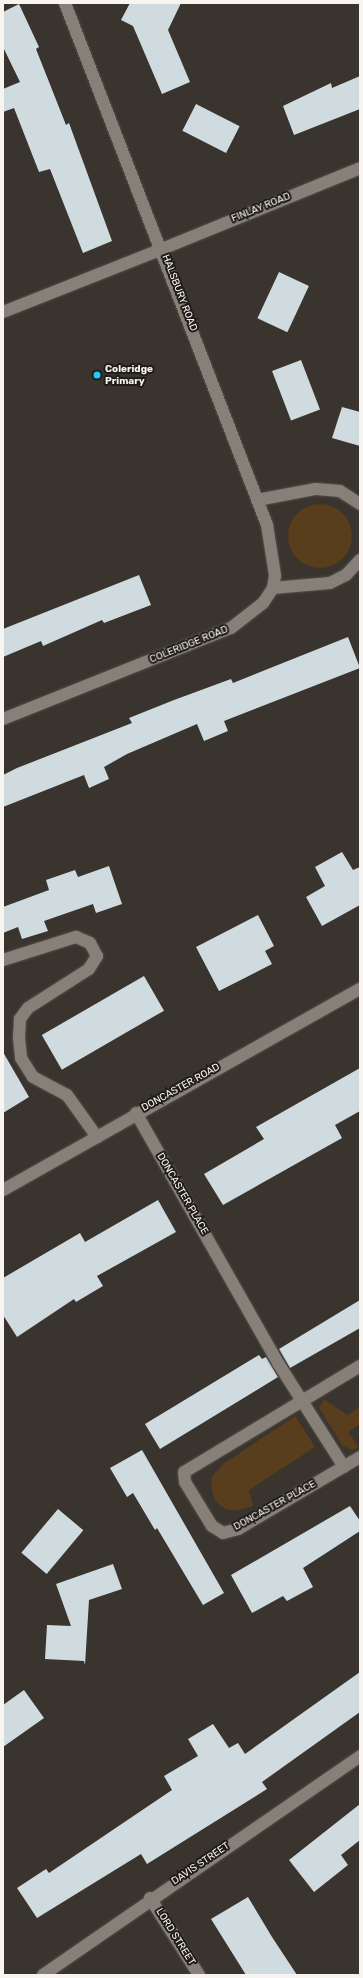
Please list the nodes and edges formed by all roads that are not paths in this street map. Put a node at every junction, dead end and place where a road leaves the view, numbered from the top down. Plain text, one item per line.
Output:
1 (65, 3) edge
2 (360, 168) edge
3 (162, 249) junction
4 (3, 312) edge
5 (257, 500) junction
6 (360, 504) edge
7 (360, 560) edge
8 (273, 588) junction
9 (3, 719) edge
10 (3, 960) edge
11 (360, 989) edge
12 (136, 1113) junction
13 (97, 1137) junction
14 (3, 1190) edge
15 (360, 1366) edge
16 (301, 1399) junction
17 (360, 1457) edge
18 (344, 1467) junction
19 (360, 1756) edge
20 (150, 1898) junction
21 (43, 1975) edge
22 (199, 1975) edge

1 - 3 street, HALSBURY ROAD
2 - 3 street, FINLAY ROAD
3 - 4 street, FINLAY ROAD
3 - 5 street, HALSBURY ROAD
5 - 6 street
5 - 8 street, HALSBURY ROAD
7 - 8 street
8 - 9 street, COLERIDGE ROAD
10 - 13 street
11 - 12 street, DONCASTER ROAD
12 - 13 street, DONCASTER ROAD
12 - 16 street, DONCASTER PLACE
13 - 14 street, DONCASTER ROAD
15 - 16 street, DONCASTER PLACE
16 - 18 street, DONCASTER PLACE
16 - 18 street, DONCASTER PLACE
17 - 18 street, DONCASTER PLACE
19 - 20 street, DAVIS STREET
20 - 21 street, DAVIS STREET
20 - 22 street, LORD STREET

